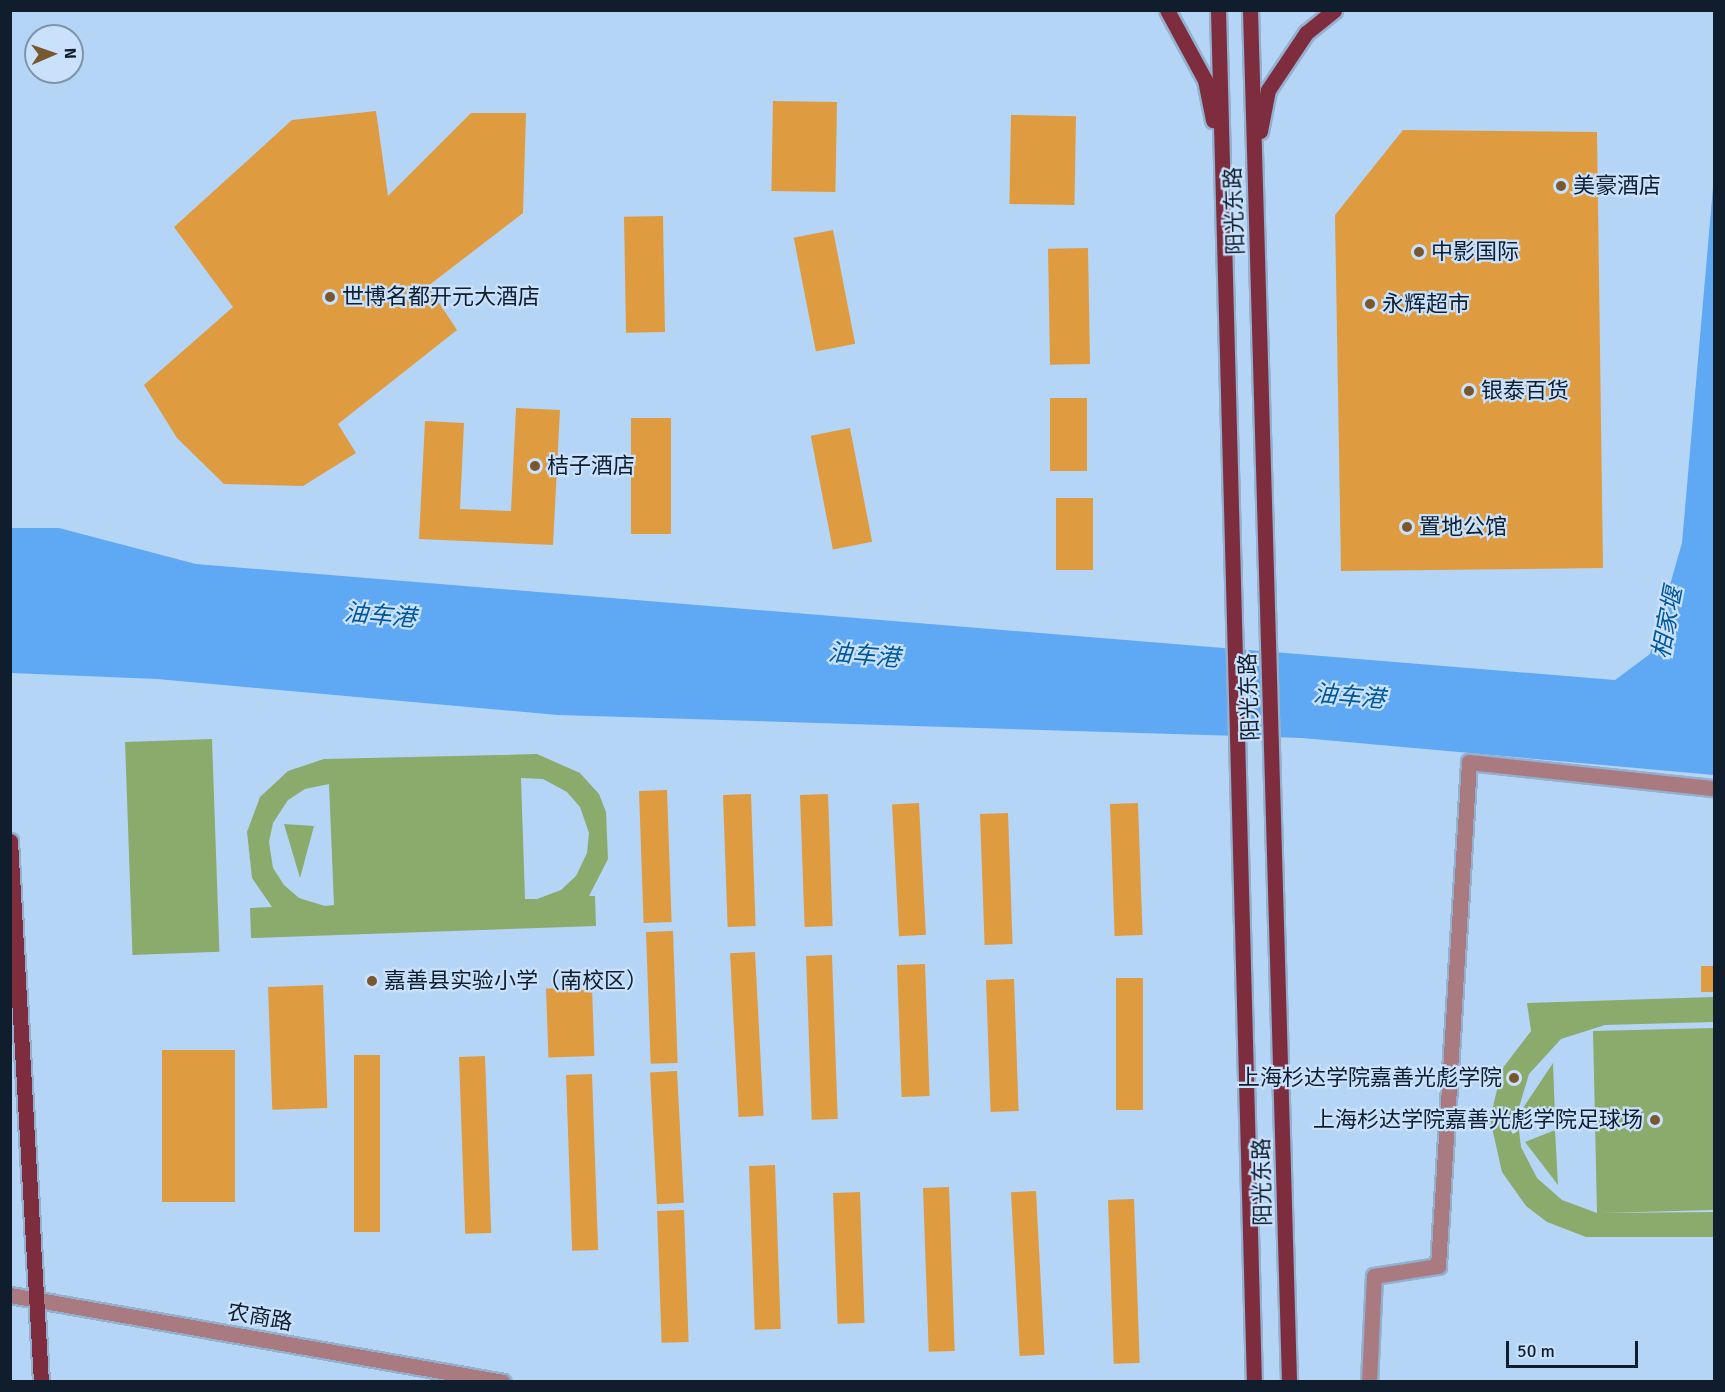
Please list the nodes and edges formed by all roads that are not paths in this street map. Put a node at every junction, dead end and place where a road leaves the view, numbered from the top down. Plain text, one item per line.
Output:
1 (1167, 10) edge
2 (1218, 10) edge
3 (1250, 10) edge
4 (1334, 10) edge
5 (1222, 159) junction
6 (1255, 160) junction
7 (1714, 788) edge
8 (10, 841) edge
9 (10, 1295) edge
10 (37, 1300) junction
11 (41, 1382) edge
12 (502, 1382) edge
13 (1254, 1382) edge
14 (1288, 1382) edge
15 (1369, 1382) edge

1 - 5 main road
2 - 5 main road, 阳光东路
3 - 6 main road, 阳光东路
4 - 6 main road
5 - 13 main road, 阳光东路
6 - 14 main road, 阳光东路
7 - 15 street
8 - 10 main road
9 - 10 street, 农商路
10 - 11 main road
10 - 12 street, 农商路

